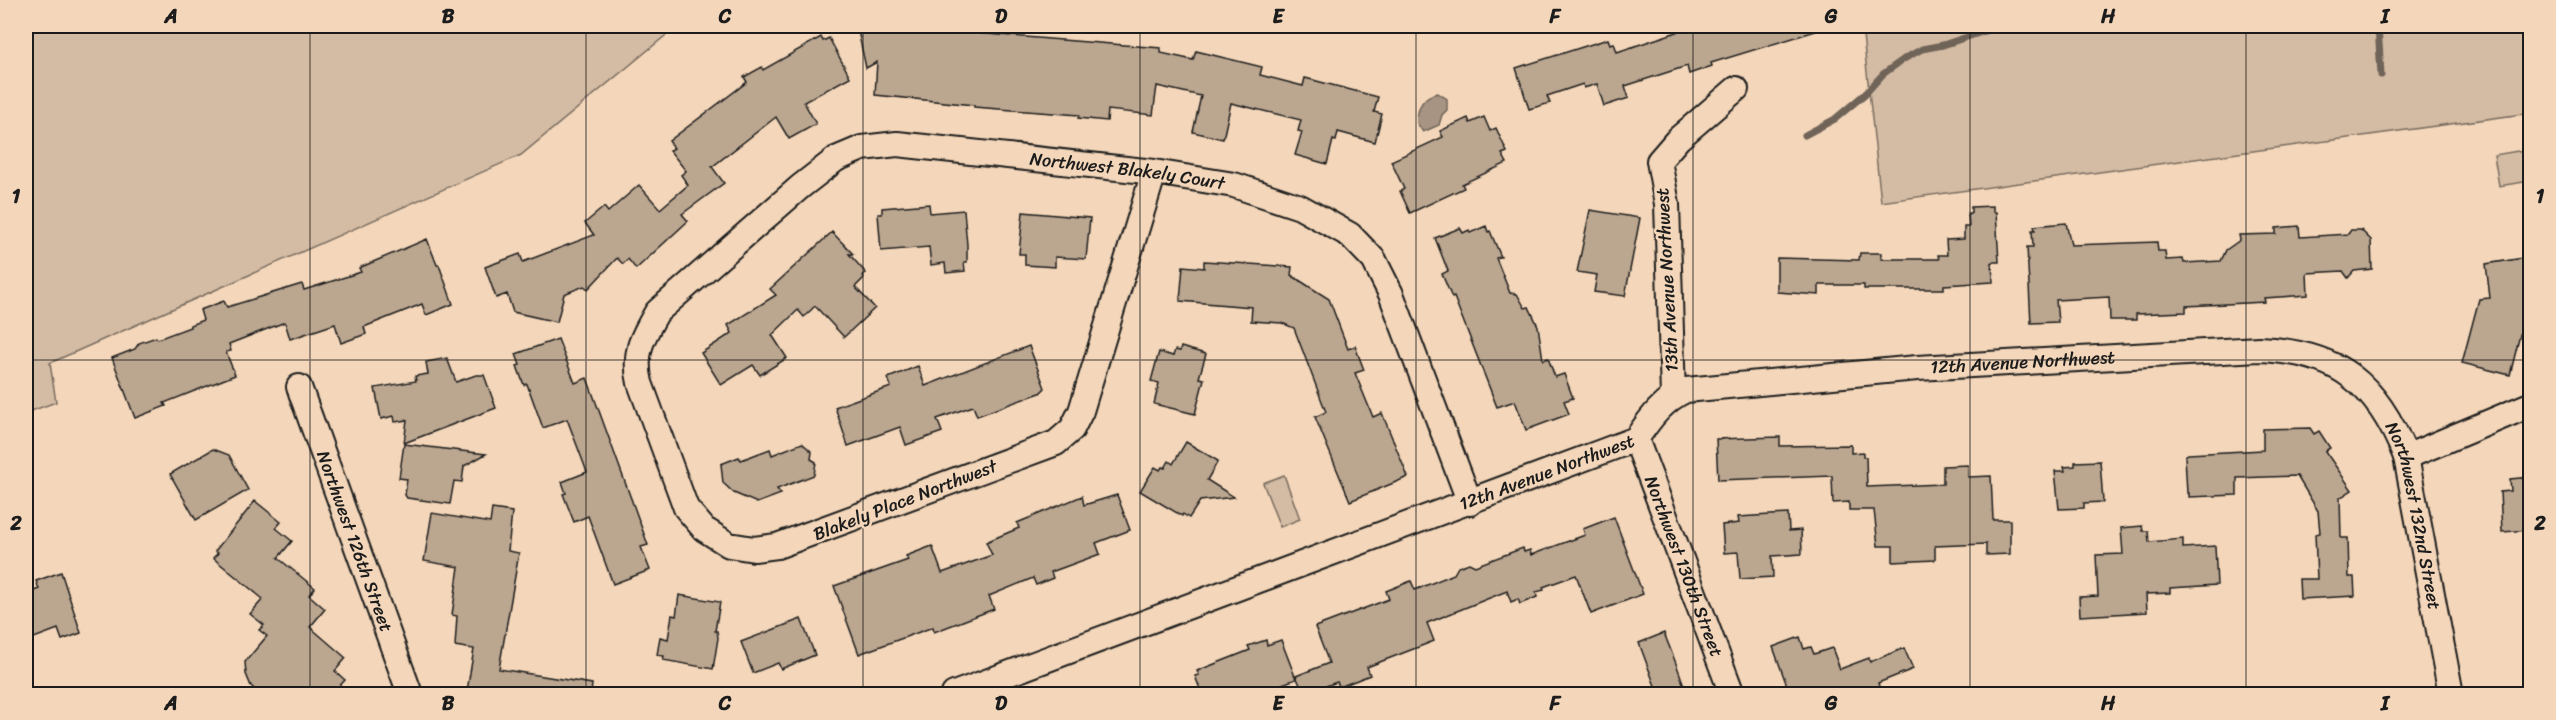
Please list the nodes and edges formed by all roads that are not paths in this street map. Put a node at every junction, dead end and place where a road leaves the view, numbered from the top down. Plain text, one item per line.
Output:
1 (1737, 89) dead end
2 (1154, 172) junction
3 (657, 312) joint
4 (2330, 363) joint
5 (298, 387) dead end
6 (1673, 396) junction
7 (2530, 405) edge
8 (1636, 439) junction
9 (2406, 457) junction
10 (1470, 503) junction
11 (969, 692) edge
12 (410, 694) edge
13 (1732, 694) edge
14 (2451, 694) edge

1 - 6 street, 13th Avenue Northwest
2 - 3 street, Northwest Blakely Court
2 - 3 street, Blakely Place Northwest
2 - 10 street, Northwest Blakely Court
4 - 6 street, 12th Avenue Northwest
4 - 9 street, Northwest 132nd Street
5 - 12 street, Northwest 126th Street
6 - 8 street, 12th Avenue Northwest
7 - 9 street
8 - 10 street, 12th Avenue Northwest
8 - 13 street, Northwest 130th Street
9 - 14 street, Northwest 132nd Street
10 - 11 street, 12th Avenue Northwest

